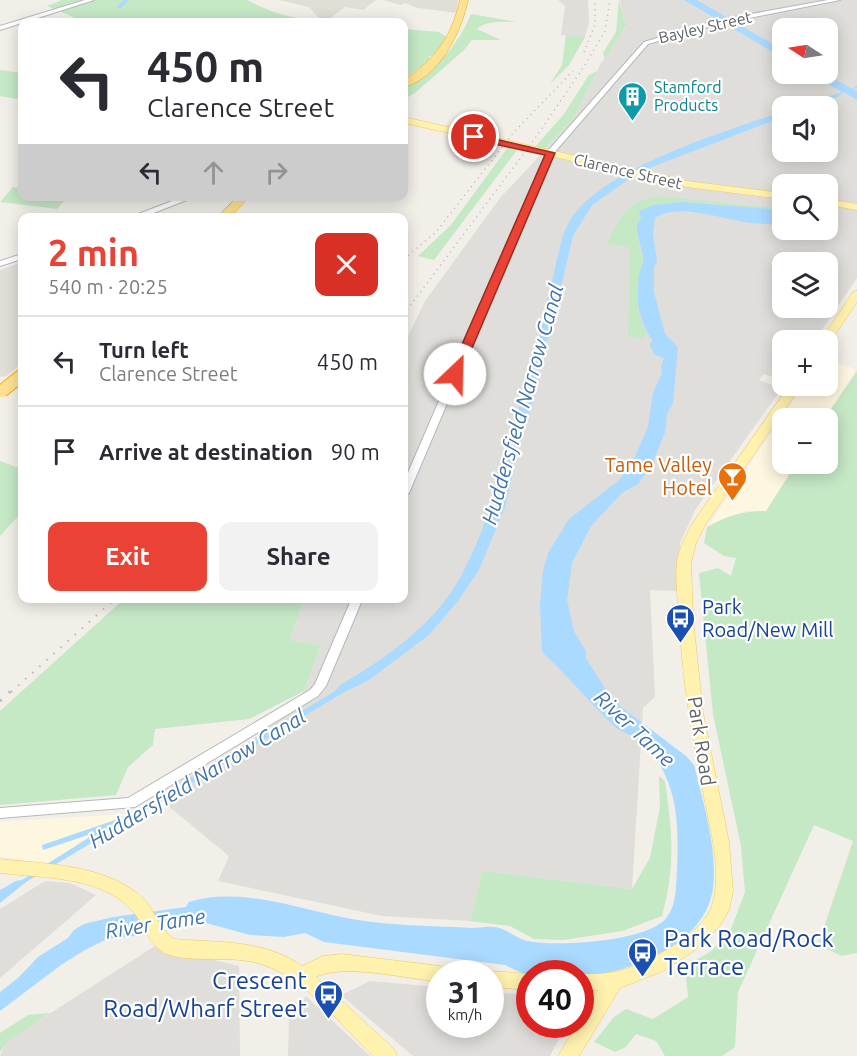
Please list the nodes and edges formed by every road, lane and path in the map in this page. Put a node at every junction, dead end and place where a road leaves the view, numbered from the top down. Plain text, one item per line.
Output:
1 (91, 0) edge
2 (464, 0) edge
3 (837, 0) edge
4 (32, 18) edge
5 (18, 22) edge
6 (0, 28) edge
7 (408, 81) edge
8 (408, 121) edge
9 (550, 153) junction
10 (772, 195) edge
11 (180, 201) edge
12 (240, 201) edge
13 (838, 203) edge
14 (857, 207) edge
15 (146, 213) edge
16 (227, 213) edge
17 (18, 257) edge
18 (0, 264) edge
19 (857, 294) edge
20 (833, 330) edge
21 (18, 378) edge
22 (1, 392) edge
23 (788, 396) edge
24 (408, 484) edge
25 (356, 603) edge
26 (0, 813) edge
27 (0, 866) edge
28 (426, 972) edge
29 (301, 976) junction
30 (614, 981) junction
31 (594, 982) edge
32 (387, 1056) edge
33 (568, 1056) edge

1 - 4 street
2 - 7 highway
3 - 9 street, Bayley Street
5 - 6 street
8 - 9 main road, Clarence Street
9 - 10 main road, Clarence Street
9 - 24 street, Bayley Street
11 - 15 street
12 - 16 highway
13 - 14 main road
17 - 18 street
19 - 20 main road
21 - 22 highway, bridge
23 - 30 main road, Park Road
25 - 26 street
27 - 29 main road
28 - 29 main road
29 - 32 main road
30 - 31 main road, Park Road
30 - 33 main road

